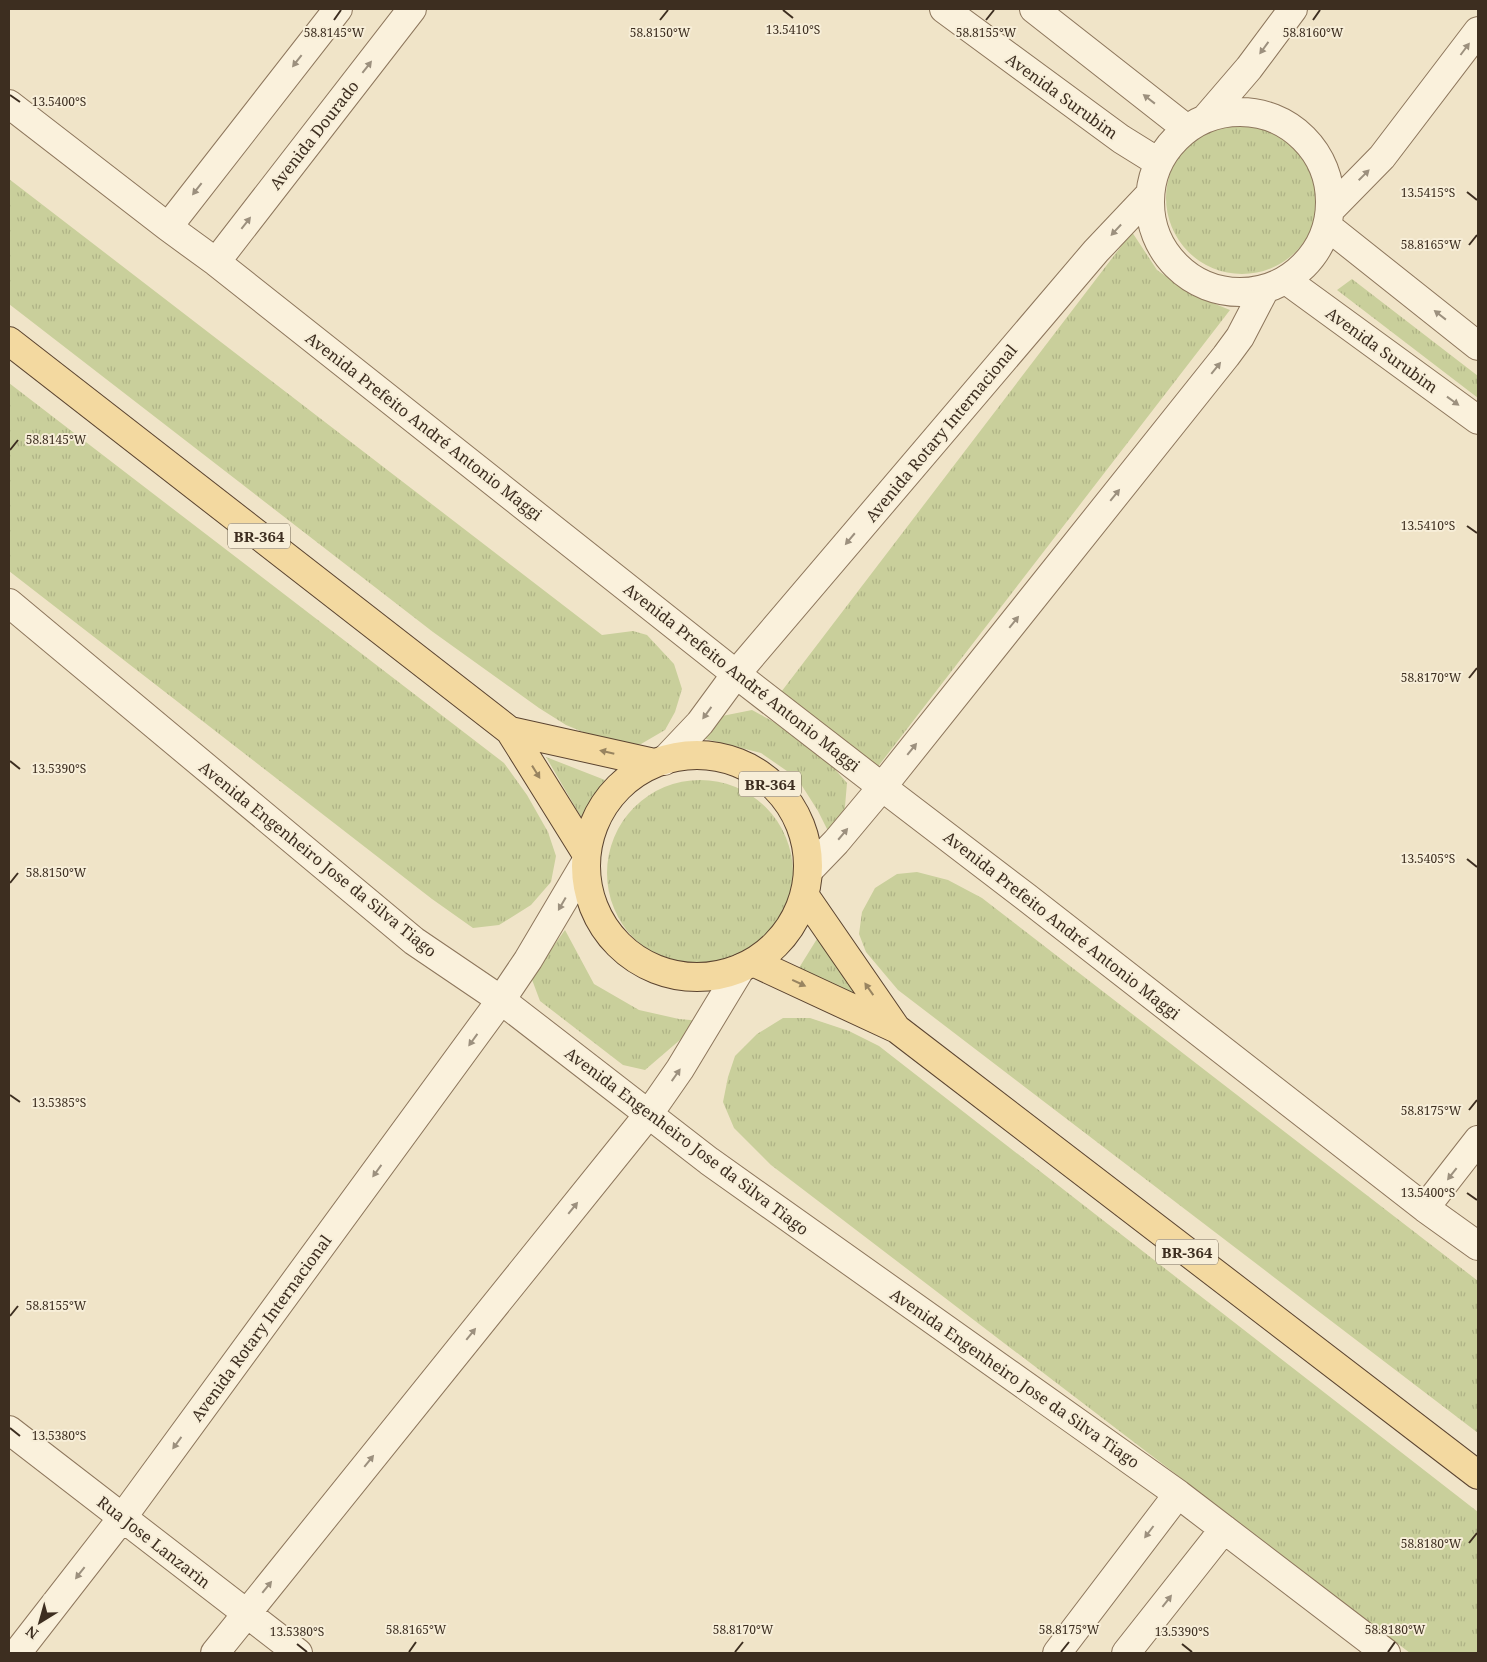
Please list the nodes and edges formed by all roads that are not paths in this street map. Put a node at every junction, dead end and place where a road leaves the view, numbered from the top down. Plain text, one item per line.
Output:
1 (338, 9) edge
2 (412, 9) edge
3 (944, 9) edge
4 (1034, 9) edge
5 (1293, 9) edge
6 (1478, 32) edge
7 (9, 104) edge
8 (1196, 123) junction
9 (1158, 162) junction
10 (1149, 195) junction
11 (1328, 218) junction
12 (168, 227) junction
13 (216, 262) junction
14 (1275, 285) junction
15 (9, 341) edge
16 (1478, 346) edge
17 (1478, 420) edge
18 (9, 602) edge
19 (736, 674) junction
20 (510, 731) junction
21 (659, 762) junction
22 (882, 787) junction
23 (586, 857) junction
24 (807, 883) junction
25 (748, 965) junction
26 (501, 1000) junction
27 (897, 1029) junction
28 (648, 1115) junction
29 (1478, 1140) edge
30 (1425, 1208) junction
31 (1476, 1239) edge
32 (9, 1430) edge
33 (1478, 1475) edge
34 (1178, 1494) junction
35 (122, 1518) junction
36 (1224, 1529) junction
37 (246, 1613) junction
38 (17, 1653) edge
39 (215, 1653) edge
40 (298, 1653) edge
41 (1057, 1653) edge
42 (1126, 1653) edge
43 (1386, 1653) edge

1 -> 12 street
13 -> 2 street, Avenida Dourado
3 - 9 street, Avenida Surubim
8 -> 4 street
5 -> 8 street
11 -> 6 street
7 - 12 street, Avenida Prefeito André Antonio Maggi
8 - 9 street
8 - 11 street
9 - 10 street
10 - 14 street
10 -> 19 street, Avenida Rotary Internacional
11 - 14 street
16 -> 11 street
12 - 13 street, Avenida Prefeito André Antonio Maggi
13 - 19 street, Avenida Prefeito André Antonio Maggi
14 -> 17 street, Avenida Surubim
22 -> 14 street
15 - 20 main road, BR-364
18 - 26 street, Avenida Engenheiro Jose da Silva Tiago
19 -> 21 street, Avenida Rotary Internacional
19 - 22 street, Avenida Prefeito André Antonio Maggi
21 -> 20 main road, BR-364
20 -> 23 main road, BR-364
21 - 23 main road, BR-364
21 - 24 main road, BR-364
24 -> 22 street
22 - 30 street, Avenida Prefeito André Antonio Maggi
23 - 25 main road, BR-364
23 -> 26 street, Avenida Rotary Internacional
24 - 25 main road, BR-364
27 -> 24 main road, BR-364
25 -> 27 main road, BR-364
28 -> 25 street
26 - 28 street, Avenida Engenheiro Jose da Silva Tiago
26 -> 35 street, Avenida Rotary Internacional
27 - 33 main road, BR-364
28 - 34 street, Avenida Engenheiro Jose da Silva Tiago
37 -> 28 street
29 -> 30 street
30 - 31 street, Avenida Prefeito André Antonio Maggi
32 - 35 street, Rua Jose Lanzarin
34 - 36 street, Avenida Engenheiro Jose da Silva Tiago
34 -> 41 street
35 - 37 street, Rua Jose Lanzarin
35 -> 38 street, Avenida Rotary Internacional
42 -> 36 street
36 - 43 street, Avenida Engenheiro Jose da Silva Tiago
37 - 39 street
37 - 40 street, Rua Jose Lanzarin

